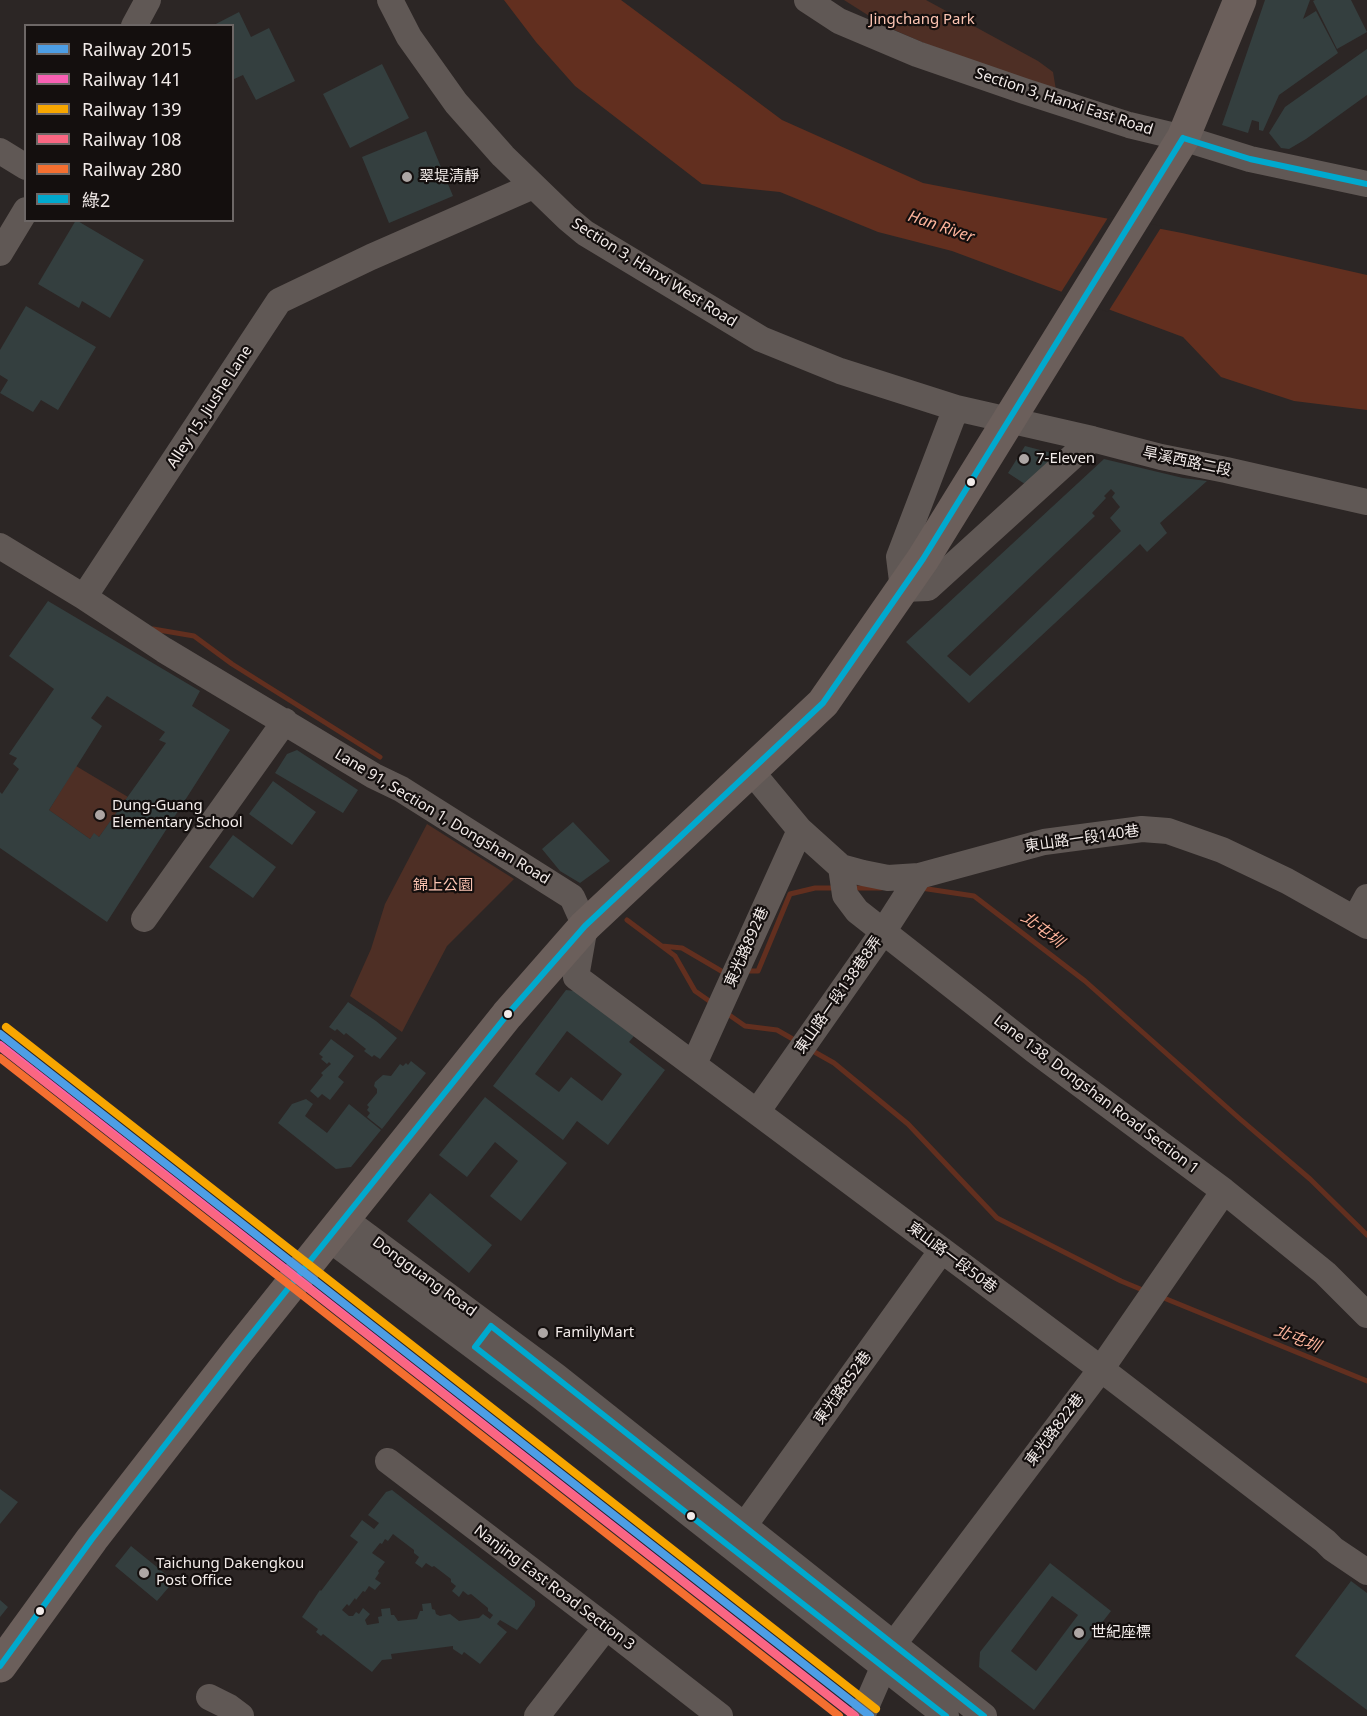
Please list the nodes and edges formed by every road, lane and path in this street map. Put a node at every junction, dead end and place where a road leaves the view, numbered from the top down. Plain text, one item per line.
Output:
1 (148, 0) edge
2 (390, 0) edge
3 (807, 0) edge
4 (1240, 0) edge
5 (135, 24) edge
6 (1183, 138) junction
7 (0, 151) edge
8 (24, 166) edge
9 (1367, 184) edge
10 (533, 186) junction
11 (24, 213) edge
12 (0, 254) edge
13 (956, 408) junction
14 (1008, 420) junction
15 (1092, 439) junction
16 (1367, 502) edge
17 (0, 546) edge
18 (903, 589) junction
19 (84, 597) junction
20 (285, 722) junction
21 (751, 771) junction
22 (800, 830) junction
23 (841, 867) junction
24 (918, 876) junction
25 (1363, 914) edge
26 (144, 919) dead end
27 (585, 926) junction
28 (883, 932) junction
29 (694, 1064) junction
30 (758, 1112) junction
31 (1224, 1191) junction
32 (336, 1228) junction
33 (942, 1250) junction
34 (1367, 1315) edge
35 (1101, 1369) junction
36 (388, 1461) dead end
37 (744, 1526) junction
38 (1367, 1572) edge
39 (606, 1627) junction
40 (888, 1656) junction
41 (0, 1666) edge
42 (209, 1697) dead end
43 (241, 1716) edge
44 (537, 1716) edge
45 (720, 1716) edge
46 (862, 1716) edge
47 (946, 1716) edge
48 (984, 1716) edge

1 - 5 street
2 - 10 street, Section 3, Hanxi West Road
3 - 6 street, Section 3, Hanxi East Road
4 - 6 main road
6 - 9 street, Section 3, Hanxi East Road
6 - 14 main road
7 - 8 street
10 - 13 street, Section 3, Hanxi West Road
10 - 19 street, Alley 15, Jiushe Lane
11 - 12 street
13 - 14 street, Section 3, Hanxi West Road
13 - 18 street
14 - 15 street, 旱溪西路二段
14 - 18 main road
15 - 16 street, 旱溪西路二段
15 - 18 street
17 - 19 street, Lane 91, Section 1, Dongshan Road
18 - 21 main road
19 - 20 street, Lane 91, Section 1, Dongshan Road
20 - 26 street
20 - 27 street, Lane 91, Section 1, Dongshan Road
21 - 22 street, 東山路一段140巷
21 - 27 main road
22 - 23 street, 東山路一段140巷
22 - 29 street, 東光路892巷
23 - 24 street, 東山路一段140巷
23 - 28 street, Lane 138, Dongshan Road Section 1
24 - 25 street, 東山路一段140巷
24 - 28 street, 東山路一段138巷8弄
27 - 29 street, 東山路一段50巷
27 - 32 main road
28 - 30 street, 東山路一段138巷8弄
28 - 31 street, Lane 138, Dongshan Road Section 1
29 - 30 street, 東山路一段50巷
30 - 33 street, 東山路一段50巷
31 - 34 street, Lane 138, Dongshan Road Section 1
31 - 35 street, 東光路822巷
32 - 37 street, Dongguang Road
32 - 40 street, Dongguang Road
32 - 41 main road
33 - 35 street, 東山路一段50巷
33 - 37 street, 東光路852巷
35 - 38 street, 東山路一段50巷
35 - 40 street, 東光路822巷
36 - 39 street, Nanjing East Road Section 3
37 - 40 street, Dongguang Road
39 - 44 street
39 - 45 street, Nanjing East Road Section 3
40 - 46 street, 東光路822巷
40 - 47 street, Dongguang Road
40 - 48 street, Dongguang Road
42 - 43 street

